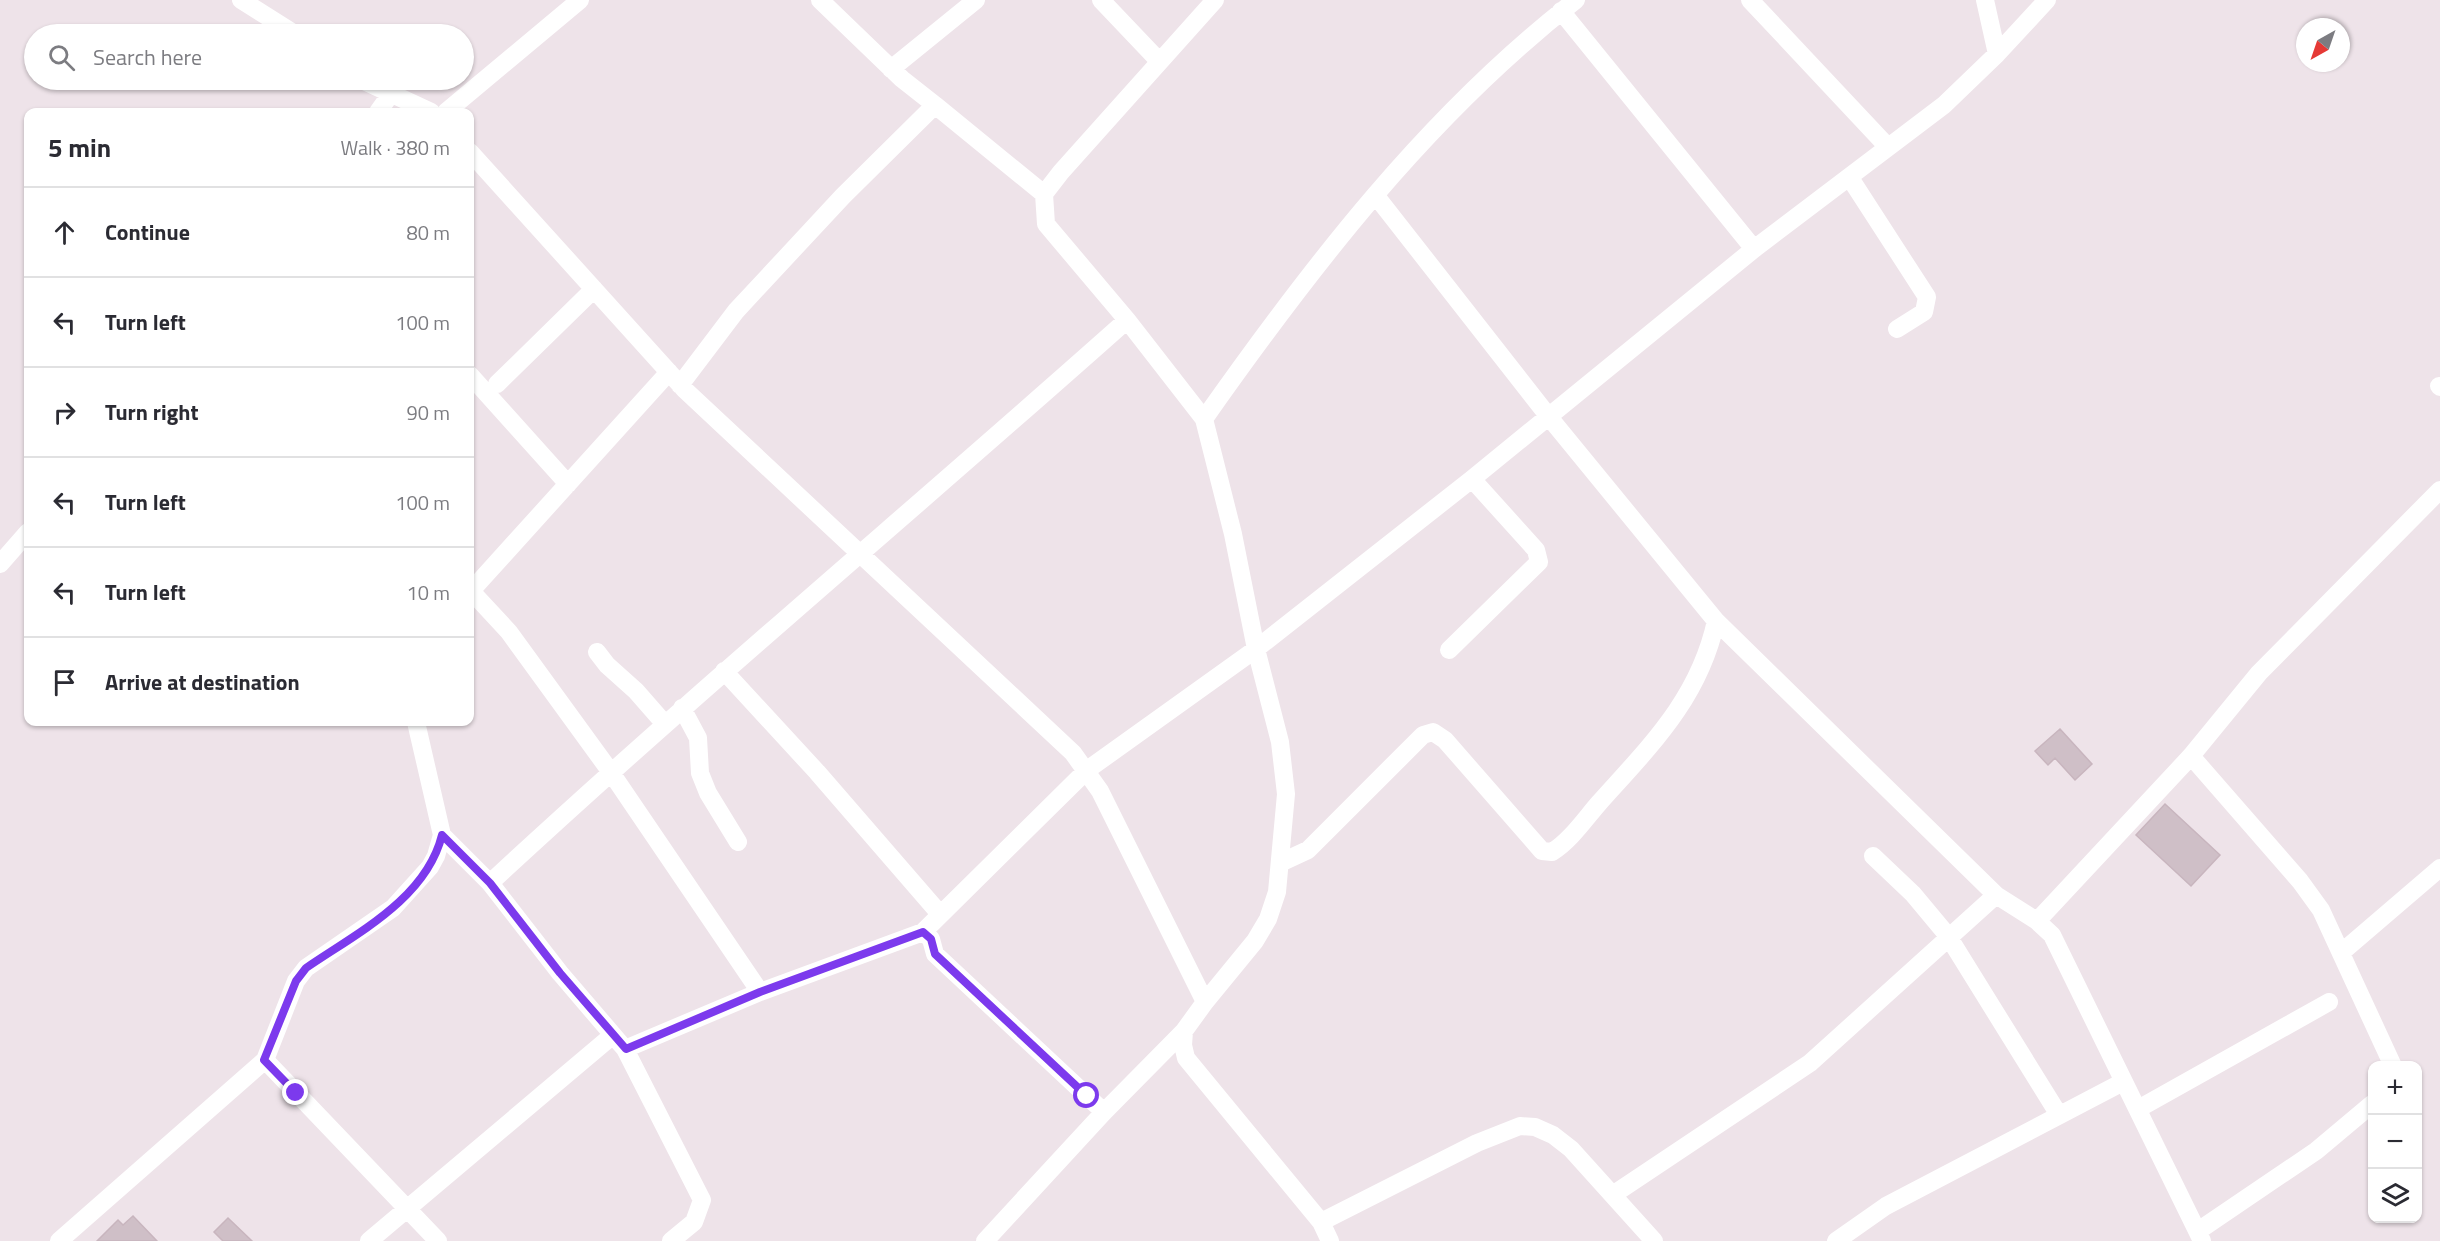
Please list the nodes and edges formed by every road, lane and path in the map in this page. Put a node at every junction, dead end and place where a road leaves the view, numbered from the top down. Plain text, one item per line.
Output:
1 (241, 0) edge
2 (580, 0) edge
3 (820, 0) edge
4 (976, 0) edge
5 (1101, 0) edge
6 (1215, 0) edge
7 (1750, 0) edge
8 (1985, 0) edge
9 (2047, 0) edge
10 (1569, 6) edge
11 (279, 24) edge
12 (1997, 54) junction
13 (1159, 62) junction
14 (891, 69) junction
15 (474, 89) edge
16 (381, 90) edge
17 (472, 90) edge
18 (390, 95) junction
19 (935, 105) junction
20 (381, 108) edge
21 (421, 108) edge
22 (451, 108) edge
23 (1887, 146) junction
24 (474, 156) edge
25 (1850, 178) junction
26 (1044, 194) junction
27 (1376, 196) junction
28 (1754, 249) junction
29 (594, 289) junction
30 (1127, 320) junction
31 (1897, 329) dead end
32 (674, 378) junction
33 (474, 379) edge
34 (497, 384) dead end
35 (1549, 417) junction
36 (1204, 419) junction
37 (1472, 479) junction
38 (568, 484) junction
39 (2440, 490) edge
40 (24, 537) edge
41 (858, 554) junction
42 (0, 564) edge
43 (474, 588) edge
44 (474, 596) edge
45 (1716, 621) junction
46 (1256, 649) junction
47 (1449, 650) dead end
48 (597, 652) dead end
49 (724, 671) junction
50 (682, 708) junction
51 (664, 723) junction
52 (417, 726) edge
53 (2191, 756) junction
54 (1087, 770) junction
55 (610, 771) junction
56 (442, 835) junction
57 (738, 842) dead end
58 (1873, 856) dead end
59 (1280, 863) junction
60 (2440, 868) edge
61 (490, 883) junction
62 (1996, 895) junction
63 (940, 914) junction
64 (2037, 921) junction
65 (923, 932) junction
66 (1948, 936) junction
67 (2343, 952) junction
68 (760, 992) junction
69 (1204, 1002) junction
70 (2329, 1002) dead end
71 (1185, 1030) junction
72 (613, 1035) junction
73 (626, 1049) junction
74 (1159, 1055) junction
75 (1186, 1059) junction
76 (264, 1060) junction
77 (2391, 1061) edge
78 (2123, 1082) junction
79 (2368, 1108) edge
80 (2138, 1109) junction
81 (1104, 1112) junction
82 (2059, 1115) junction
83 (1614, 1194) junction
84 (406, 1209) junction
85 (1321, 1222) junction
86 (2200, 1236) edge
87 (59, 1241) edge
88 (369, 1241) edge
89 (438, 1241) edge
90 (671, 1241) edge
91 (985, 1241) edge
92 (1330, 1241) edge
93 (1654, 1241) edge
94 (1836, 1241) edge

1 - 11 street
2 - 15 street
3 - 14 street
4 - 14 street
5 - 13 street
6 - 13 street
7 - 23 street
8 - 12 street
9 - 12 street
10 - 27 street
10 - 28 street
12 - 23 street
13 - 26 street
14 - 19 street
16 - 18 street
17 - 22 street
18 - 20 street
18 - 21 street
19 - 26 street
19 - 32 street
23 - 25 street
24 - 29 street
25 - 28 street
25 - 31 street
26 - 30 street
27 - 35 street
27 - 36 street
28 - 35 street
29 - 32 street
29 - 34 street
30 - 36 street
30 - 41 street
32 - 38 street
32 - 41 street
33 - 38 street
35 - 37 street
35 - 45 street
36 - 46 street
37 - 46 street
37 - 47 street
38 - 43 street
39 - 53 street
40 - 42 street
41 - 49 street
41 - 54 street
44 - 55 street
45 - 59 street
45 - 62 street
46 - 54 street
46 - 59 street
48 - 51 street
49 - 50 street
49 - 63 street
50 - 51 street
50 - 57 street
51 - 55 street
52 - 56 street
53 - 64 street
53 - 67 street
54 - 63 street
54 - 69 street
55 - 61 street
55 - 68 street
56 - 61 street
56 - 76 street
58 - 66 street
59 - 69 street
60 - 67 street
61 - 72 street
62 - 64 street
62 - 66 street
63 - 65 street
64 - 78 street
65 - 68 street
65 - 81 street
66 - 82 street
66 - 83 street
67 - 77 street
68 - 73 street
69 - 71 street
70 - 80 street
71 - 74 street
71 - 75 street
72 - 73 street
72 - 84 street
73 - 90 street
74 - 75 street
74 - 81 street
75 - 85 street
76 - 84 street
76 - 87 street
78 - 80 street
78 - 82 street
79 - 86 street
80 - 86 street
81 - 91 street
82 - 94 street
83 - 85 street
83 - 93 street
84 - 88 street
84 - 89 street
85 - 92 street

